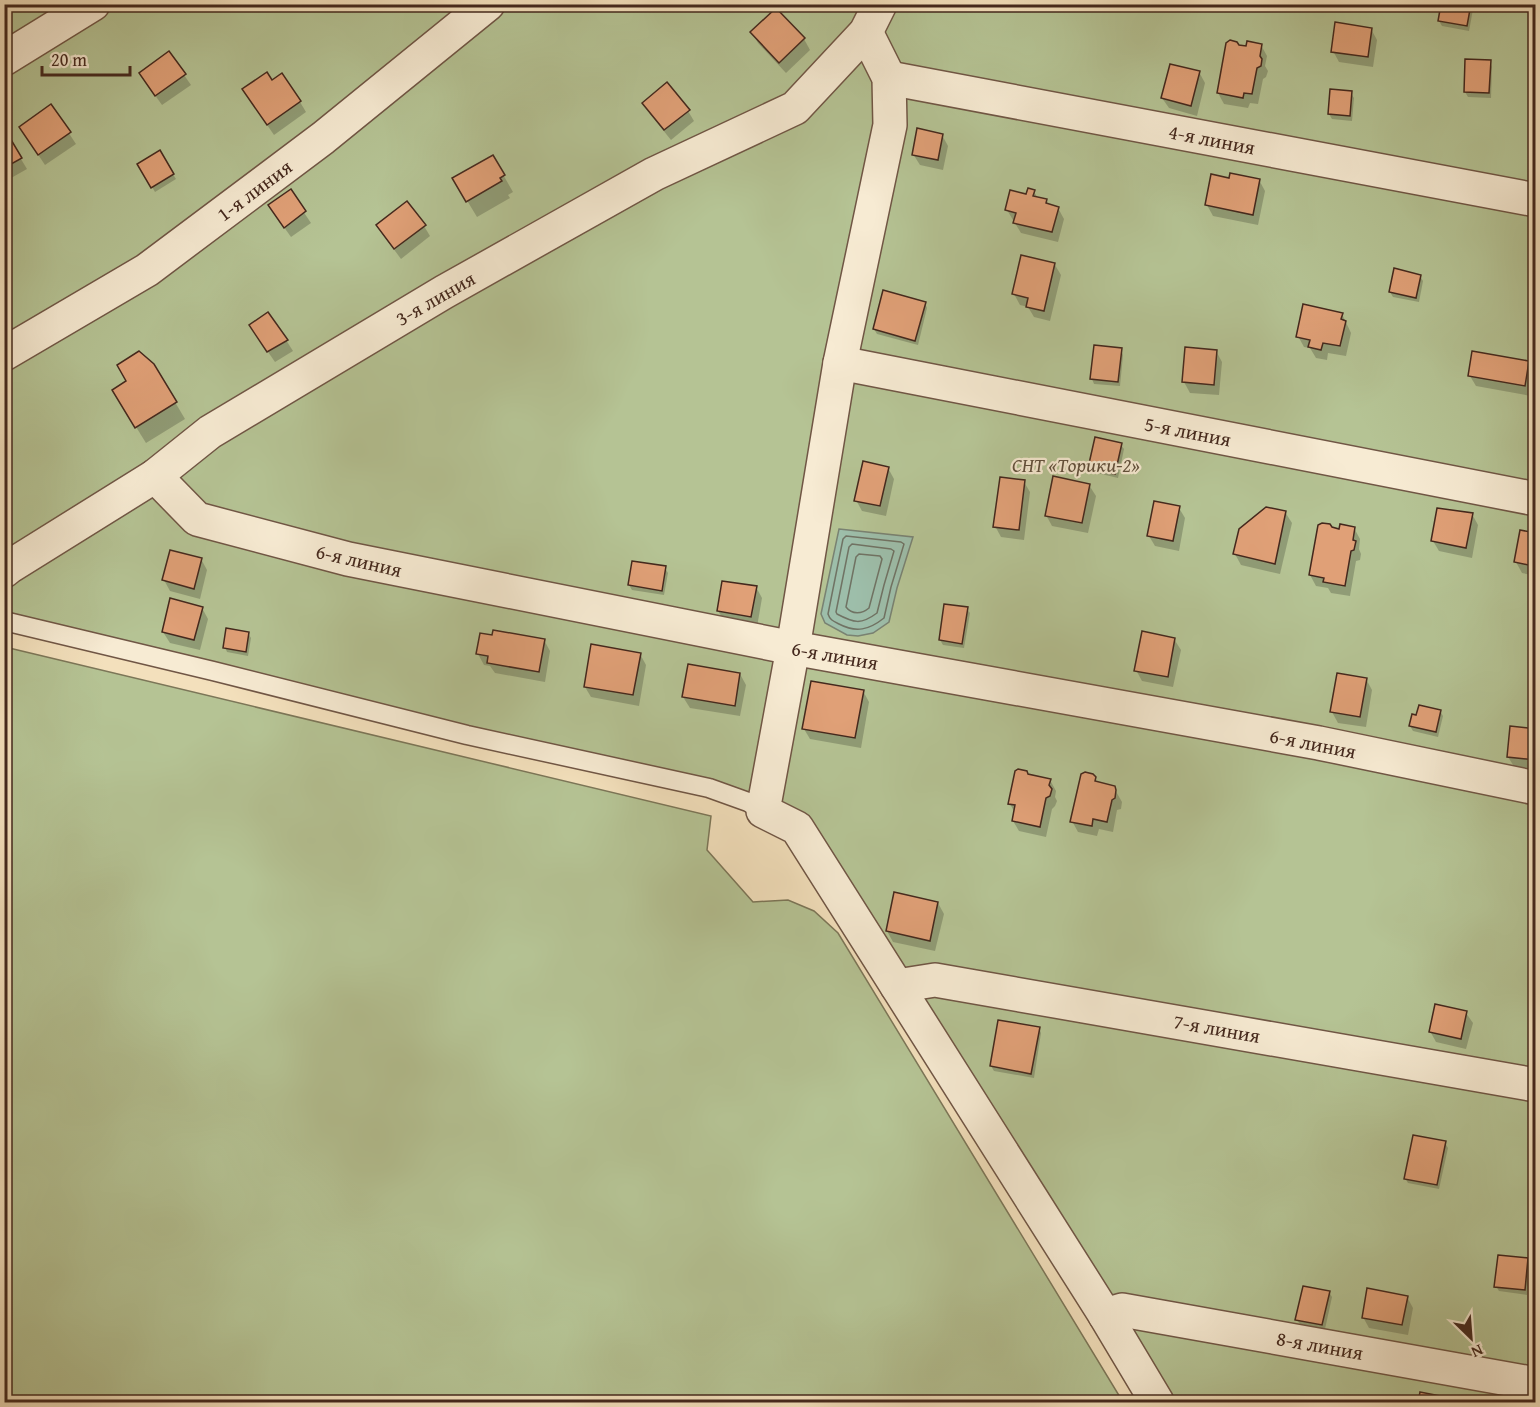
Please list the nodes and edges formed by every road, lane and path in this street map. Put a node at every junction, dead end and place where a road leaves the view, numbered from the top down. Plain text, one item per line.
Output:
1 (93, 4) edge
2 (488, 4) edge
3 (873, 18) edge
4 (4, 59) edge
5 (889, 78) junction
6 (1536, 200) edge
7 (4, 354) edge
8 (840, 363) junction
9 (155, 476) junction
10 (1536, 499) edge
11 (4, 571) edge
12 (4, 621) edge
13 (793, 648) junction
14 (1536, 788) edge
15 (763, 811) junction
16 (897, 986) junction
17 (1536, 1085) edge
18 (1105, 1316) junction
19 (1536, 1384) edge
20 (1157, 1402) edge

1 - 4 street
2 - 7 street, 1-я линия
3 - 5 street
3 - 9 street, 3-я линия
5 - 6 street, 4-я линия
5 - 8 street
8 - 10 street, 5-я линия
8 - 13 street
9 - 11 street, 3-я линия
9 - 13 street, 6-я линия
12 - 15 lane
13 - 14 street, 6-я линия
13 - 15 street
15 - 16 street
16 - 17 street, 7-я линия
16 - 18 street
18 - 19 street, 8-я линия
18 - 20 street

